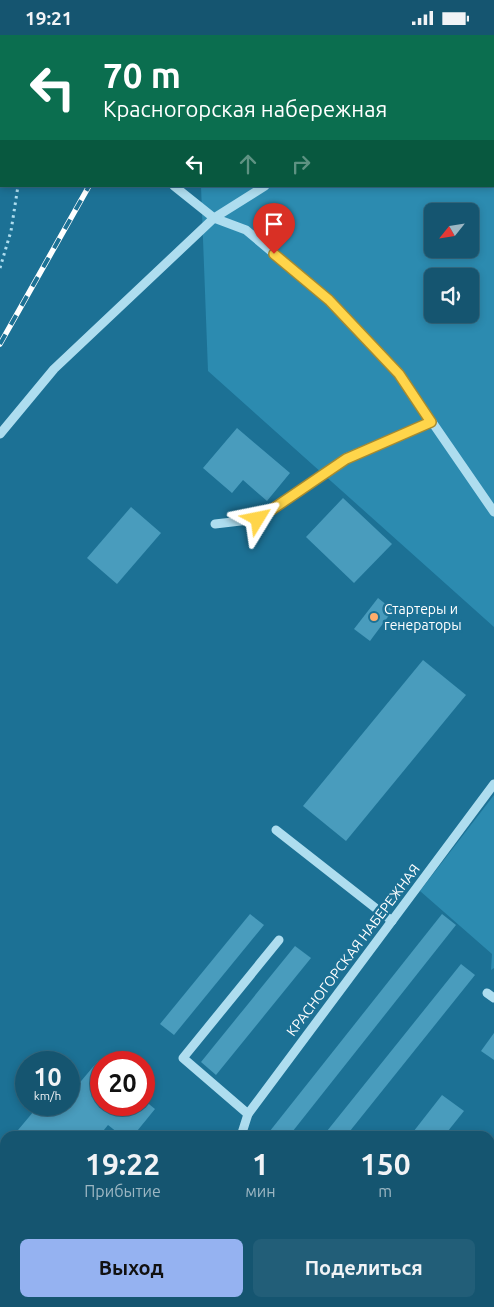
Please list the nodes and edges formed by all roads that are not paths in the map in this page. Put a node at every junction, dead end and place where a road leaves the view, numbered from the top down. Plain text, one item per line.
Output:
1 (175, 187) edge
2 (263, 187) edge
3 (214, 218) junction
4 (431, 422) junction
5 (0, 434) edge
6 (494, 512) edge
7 (215, 524) dead end
8 (494, 784) edge
9 (276, 830) dead end
10 (392, 921) junction
11 (280, 940) dead end
12 (248, 1114) junction
13 (243, 1131) edge

1 - 3 street
2 - 3 street
3 - 4 street
3 - 5 street
4 - 6 street
4 - 7 street
8 - 10 street, КРАCНОГОРСКАЯ НАБЕРЕЖНАЯ
9 - 10 street
10 - 12 street, КРАCНОГОРСКАЯ НАБЕРЕЖНАЯ
11 - 12 street
12 - 13 street, КРАCНОГОРСКАЯ НАБЕРЕЖНАЯ

